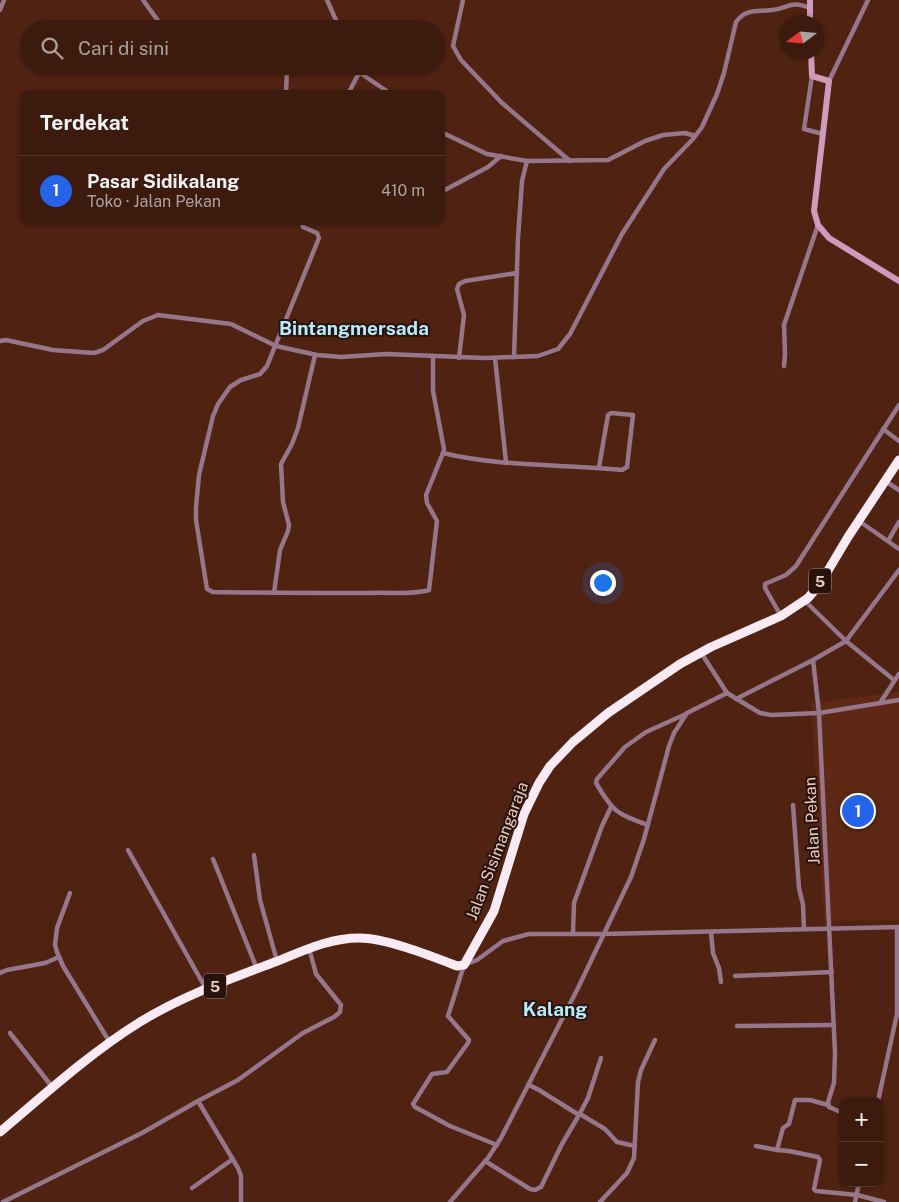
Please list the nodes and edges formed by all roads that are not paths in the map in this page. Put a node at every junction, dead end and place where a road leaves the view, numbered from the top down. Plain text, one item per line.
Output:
1 (4, 0) edge
2 (144, 0) edge
3 (327, 0) edge
4 (463, 0) edge
5 (810, 0) edge
6 (868, 0) edge
7 (810, 8) junction
8 (0, 10) edge
9 (810, 15) edge
10 (158, 20) edge
11 (336, 20) edge
12 (811, 60) edge
13 (287, 75) edge
14 (358, 75) edge
15 (362, 75) edge
16 (812, 76) junction
17 (829, 81) junction
18 (286, 90) edge
19 (350, 90) edge
20 (386, 90) edge
21 (445, 134) edge
22 (822, 134) junction
23 (695, 136) junction
24 (502, 156) junction
25 (527, 161) junction
26 (570, 161) junction
27 (445, 190) edge
28 (303, 225) edge
29 (818, 225) junction
30 (516, 273) junction
31 (899, 281) edge
32 (0, 341) edge
33 (276, 346) junction
34 (315, 355) junction
35 (433, 356) junction
36 (514, 357) junction
37 (459, 358) junction
38 (495, 358) junction
39 (784, 366) dead end
40 (899, 405) edge
41 (883, 429) junction
42 (899, 441) edge
43 (443, 454) junction
44 (899, 456) edge
45 (899, 460) edge
46 (506, 462) junction
47 (599, 467) junction
48 (885, 481) junction
49 (899, 490) edge
50 (858, 520) junction
51 (899, 522) edge
52 (888, 541) junction
53 (899, 548) edge
54 (899, 570) edge
55 (274, 593) junction
56 (804, 601) junction
57 (781, 615) junction
58 (846, 641) junction
59 (699, 653) junction
60 (813, 660) junction
61 (899, 674) edge
62 (894, 680) junction
63 (727, 693) junction
64 (736, 699) junction
65 (899, 700) edge
66 (880, 703) junction
67 (687, 713) junction
68 (819, 713) junction
69 (793, 805) dead end
70 (611, 807) junction
71 (648, 825) junction
72 (128, 850) dead end
73 (254, 855) dead end
74 (213, 859) dead end
75 (70, 893) dead end
76 (898, 927) edge
77 (830, 928) junction
78 (804, 929) junction
79 (711, 932) junction
80 (573, 934) junction
81 (603, 934) junction
82 (309, 948) junction
83 (59, 957) junction
84 (277, 961) junction
85 (464, 965) junction
86 (257, 968) junction
87 (0, 972) edge
88 (832, 972) junction
89 (735, 976) dead end
90 (721, 982) dead end
91 (207, 990) junction
92 (834, 1025) junction
93 (736, 1026) dead end
94 (10, 1033) dead end
95 (655, 1040) dead end
96 (110, 1041) junction
97 (601, 1058) dead end
98 (529, 1085) junction
99 (53, 1088) junction
100 (879, 1097) edge
101 (198, 1101) junction
102 (828, 1105) junction
103 (839, 1112) edge
104 (580, 1115) junction
105 (0, 1132) edge
106 (497, 1145) junction
107 (635, 1146) junction
108 (756, 1146) dead end
109 (777, 1150) junction
110 (233, 1159) junction
111 (485, 1161) junction
112 (859, 1187) edge
113 (192, 1188) dead end
114 (857, 1194) junction
115 (3, 1202) edge
116 (241, 1202) edge
117 (450, 1202) edge
118 (600, 1202) edge
119 (855, 1202) edge
120 (884, 1202) edge

1 - 8 street
2 - 10 street
3 - 11 street
4 - 26 street
5 - 7 street
6 - 17 street
7 - 9 street
7 - 23 street
12 - 16 street
13 - 18 street
14 - 19 street
15 - 20 street
16 - 17 street
16 - 22 street
17 - 22 street
21 - 24 street
22 - 29 street
23 - 26 street
23 - 36 street
24 - 25 street
24 - 27 street
25 - 26 street
25 - 30 street
28 - 33 street
29 - 31 street
29 - 39 street
30 - 36 street
30 - 37 street
32 - 33 street
33 - 34 street
33 - 55 street
34 - 35 street
34 - 55 street
35 - 37 street
35 - 43 street
36 - 38 street
37 - 38 street
38 - 46 street
40 - 41 street
41 - 42 street
41 - 57 street
43 - 46 street
43 - 55 street
44 - 50 highway, Jalan Sisimangaraja / 5
45 - 48 highway, Jalan Sisimangaraja / 5
46 - 47 street
47 - 47 street
48 - 49 street
48 - 50 highway, Jalan Sisimangaraja / 5
50 - 52 street
50 - 56 highway, Jalan Sisimangaraja / 5
50 - 57 highway, Jalan Sisimangaraja / 5
51 - 52 street
52 - 53 street
54 - 58 street
56 - 57 highway, Jalan Sisimangaraja / 5
56 - 58 street
57 - 59 highway, Jalan Sisimangaraja / 5
58 - 60 street
58 - 62 street
59 - 63 street
59 - 85 highway, Jalan Sisimangaraja / 5
60 - 64 street
60 - 68 street, Jalan Pekan
61 - 62 street
62 - 66 street
63 - 64 street
63 - 67 street
64 - 68 street
65 - 66 street
66 - 68 street
67 - 70 street
67 - 71 street
68 - 77 street, Jalan Pekan
69 - 78 street
70 - 71 street
70 - 80 street
71 - 81 street
72 - 91 street
73 - 84 street
74 - 86 street
75 - 83 street
76 - 77 street
76 - 100 street
77 - 78 street
77 - 88 street, Jalan Pekan
78 - 79 street
79 - 81 street
79 - 90 street
80 - 81 street
80 - 85 street
81 - 98 street
82 - 84 highway, 5
82 - 85 highway, 5
82 - 101 street
83 - 87 street
83 - 96 street
84 - 86 highway, 5
85 - 106 street
86 - 91 highway, 5
88 - 89 street
88 - 92 street, Jalan Pekan
91 - 96 highway, 5
92 - 93 street
92 - 102 street, Jalan Pekan
94 - 99 street
95 - 107 street
96 - 99 highway, 5
97 - 104 street
98 - 104 street
98 - 106 street
99 - 105 highway, 5
101 - 110 street
101 - 115 street
102 - 103 street
102 - 109 street
104 - 107 street
104 - 111 street
106 - 111 street
107 - 118 street
108 - 109 street
109 - 114 street
110 - 113 street
110 - 116 street
111 - 117 street
112 - 114 street
114 - 119 street
114 - 120 street

